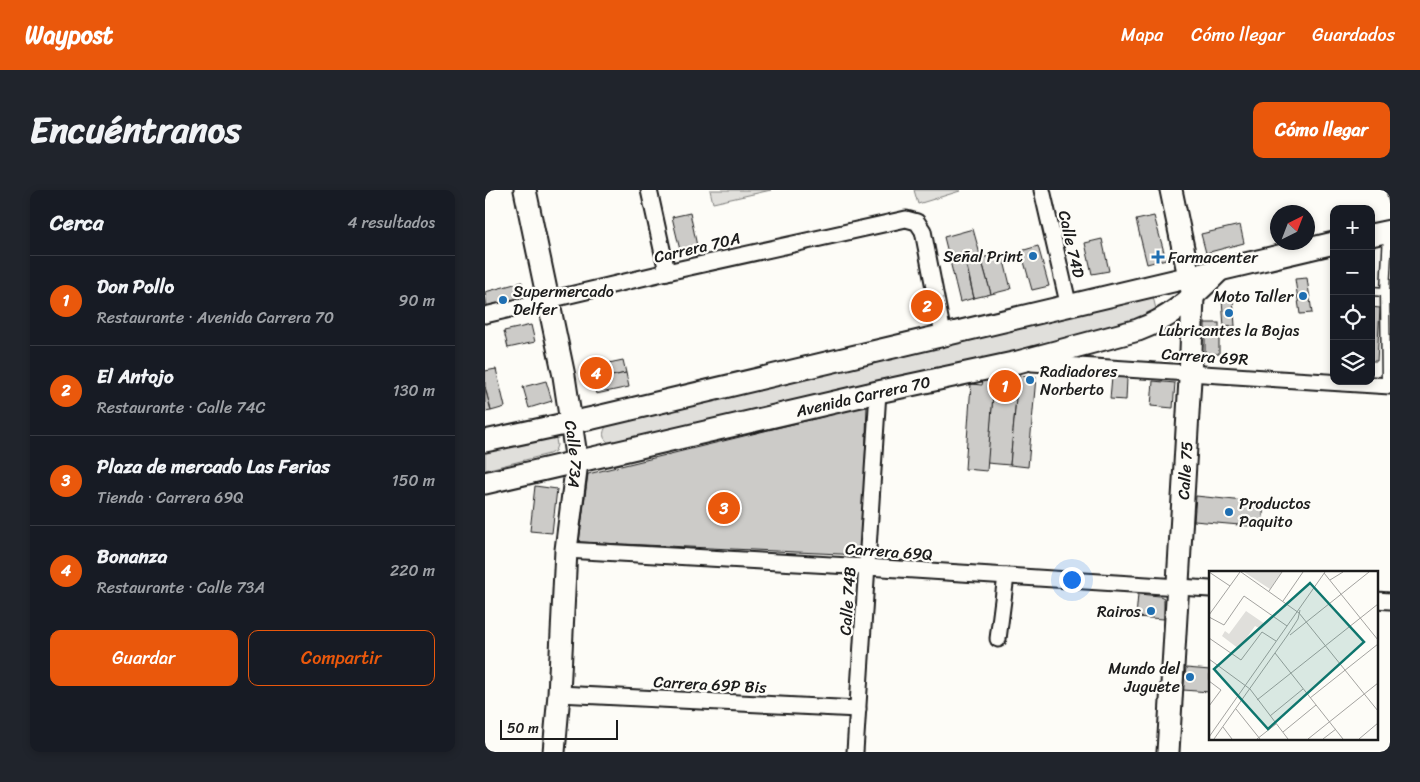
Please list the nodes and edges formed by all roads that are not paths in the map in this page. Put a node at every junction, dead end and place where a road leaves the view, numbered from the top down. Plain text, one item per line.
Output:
1 (525, 190) edge
2 (649, 190) edge
3 (1042, 190) edge
4 (1171, 190) edge
5 (1383, 232) edge
6 (1330, 244) edge
7 (667, 272) junction
8 (1192, 287) junction
9 (1375, 291) edge
10 (1385, 292) junction
11 (548, 299) junction
12 (1069, 306) junction
13 (485, 315) edge
14 (943, 334) junction
15 (1018, 362) junction
16 (1191, 373) junction
17 (1330, 381) edge
18 (1375, 384) edge
19 (1388, 386) edge
20 (878, 392) junction
21 (572, 422) junction
22 (485, 441) edge
23 (577, 462) junction
24 (485, 483) edge
25 (566, 550) junction
26 (867, 567) junction
27 (1006, 576) junction
28 (1177, 587) junction
29 (1209, 589) edge
30 (1377, 600) edge
31 (1390, 601) edge
32 (998, 639) dead end
33 (559, 694) junction
34 (858, 709) junction
35 (554, 752) edge
36 (855, 752) edge
37 (1168, 752) edge

1 - 11 main road, Calle 73A
2 - 7 street
3 - 12 street, Calle 74D
4 - 8 main road, Calle 75
5 - 10 lane
6 - 8 main road, Avenida Carrera 70
7 - 11 street, Carrera 70A
7 - 14 street, Carrera 70A
8 - 12 main road, Avenida Carrera 70
8 - 15 main road, Avenida Carrera 70
8 - 16 main road, Calle 75
9 - 10 lane
10 - 19 lane
11 - 13 street, Carrera 70A
11 - 21 main road, Calle 73A
12 - 14 main road, Avenida Carrera 70
14 - 21 main road, Avenida Carrera 70
15 - 16 street, Carrera 69R
15 - 20 main road, Avenida Carrera 70
16 - 17 street, Carrera 69R
16 - 28 main road, Calle 75
18 - 19 street, Carrera 69R
20 - 23 main road, Avenida Carrera 70
20 - 26 street, Calle 74B
21 - 22 main road, Avenida Carrera 70
21 - 23 main road, Calle 73A
23 - 24 main road, Avenida Carrera 70
23 - 25 main road, Calle 73A
25 - 26 street, Carrera 69Q
25 - 33 main road, Calle 73A
26 - 27 street, Carrera 69Q
26 - 34 street, Calle 74B
27 - 28 street, Carrera 69Q
27 - 32 street
28 - 29 street, Carrera 69Q
28 - 37 main road, Calle 75
30 - 31 street
33 - 34 street, Carrera 69P Bis
33 - 35 main road, Calle 73A
34 - 36 street, Calle 74B

